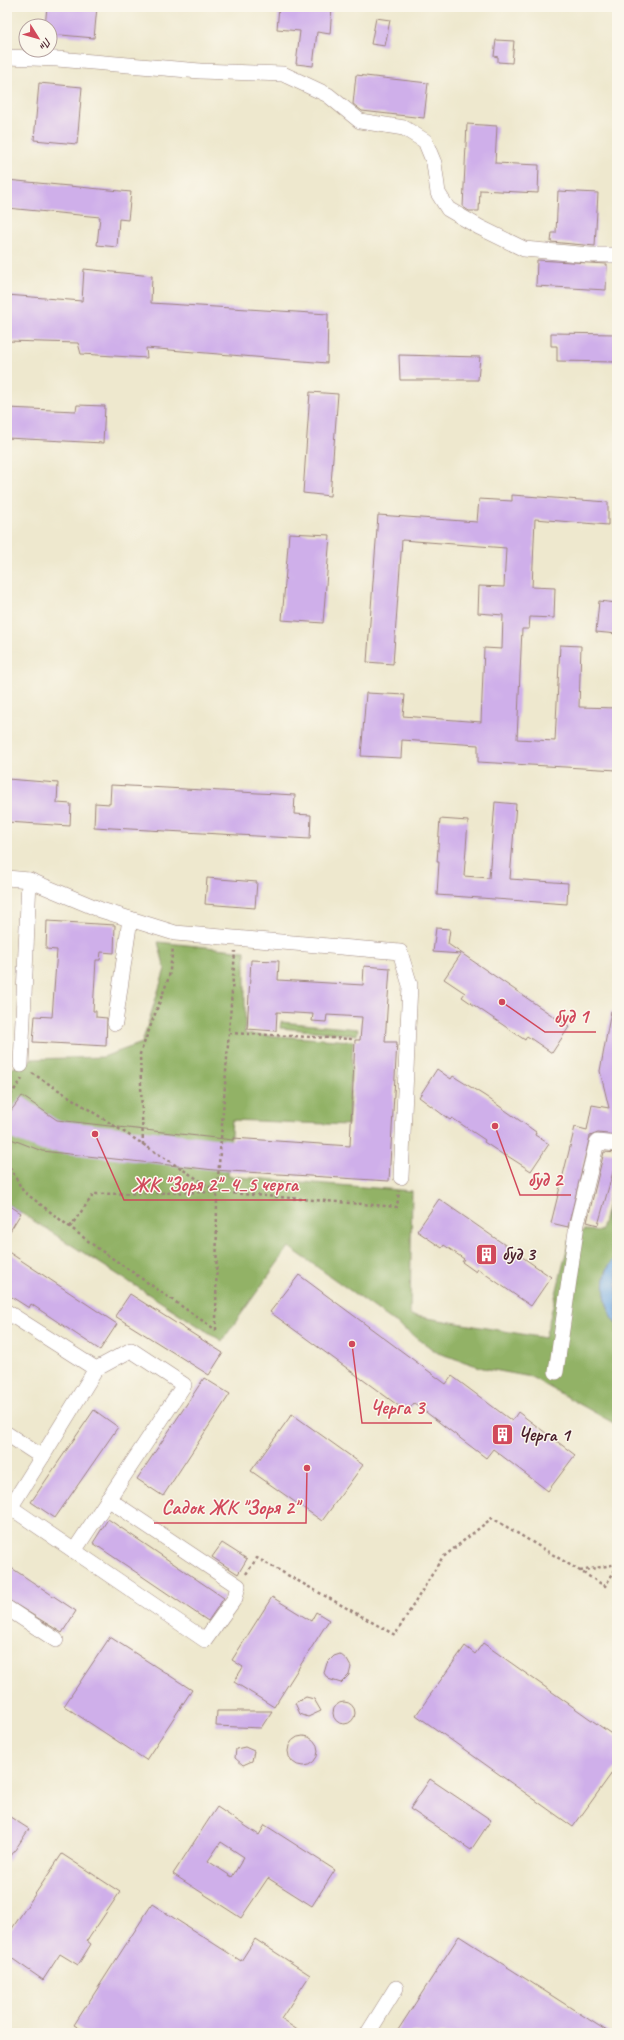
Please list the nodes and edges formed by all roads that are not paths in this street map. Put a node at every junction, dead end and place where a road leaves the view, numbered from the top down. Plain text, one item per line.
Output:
1 (7, 57) edge
2 (617, 255) edge
3 (7, 878) edge
4 (29, 880) junction
5 (130, 919) junction
6 (115, 1023) dead end
7 (24, 1068) road end
8 (617, 1144) edge
9 (401, 1177) dead end
10 (7, 1312) edge
11 (96, 1369) junction
12 (556, 1372) dead end
13 (7, 1434) edge
14 (42, 1457) junction
15 (108, 1499) junction
16 (8, 1507) edge
17 (74, 1551) junction
18 (7, 1608) edge
19 (56, 1640) dead end
20 (396, 1988) dead end
21 (368, 2033) edge

1 - 2 lane
3 - 4 lane
4 - 5 lane
4 - 7 lane
5 - 6 lane
5 - 9 lane
8 - 12 lane
10 - 11 lane
11 - 14 lane
11 - 15 lane
13 - 14 lane
14 - 16 lane
15 - 17 lane
15 - 17 lane
16 - 17 lane
18 - 19 lane
20 - 21 lane

